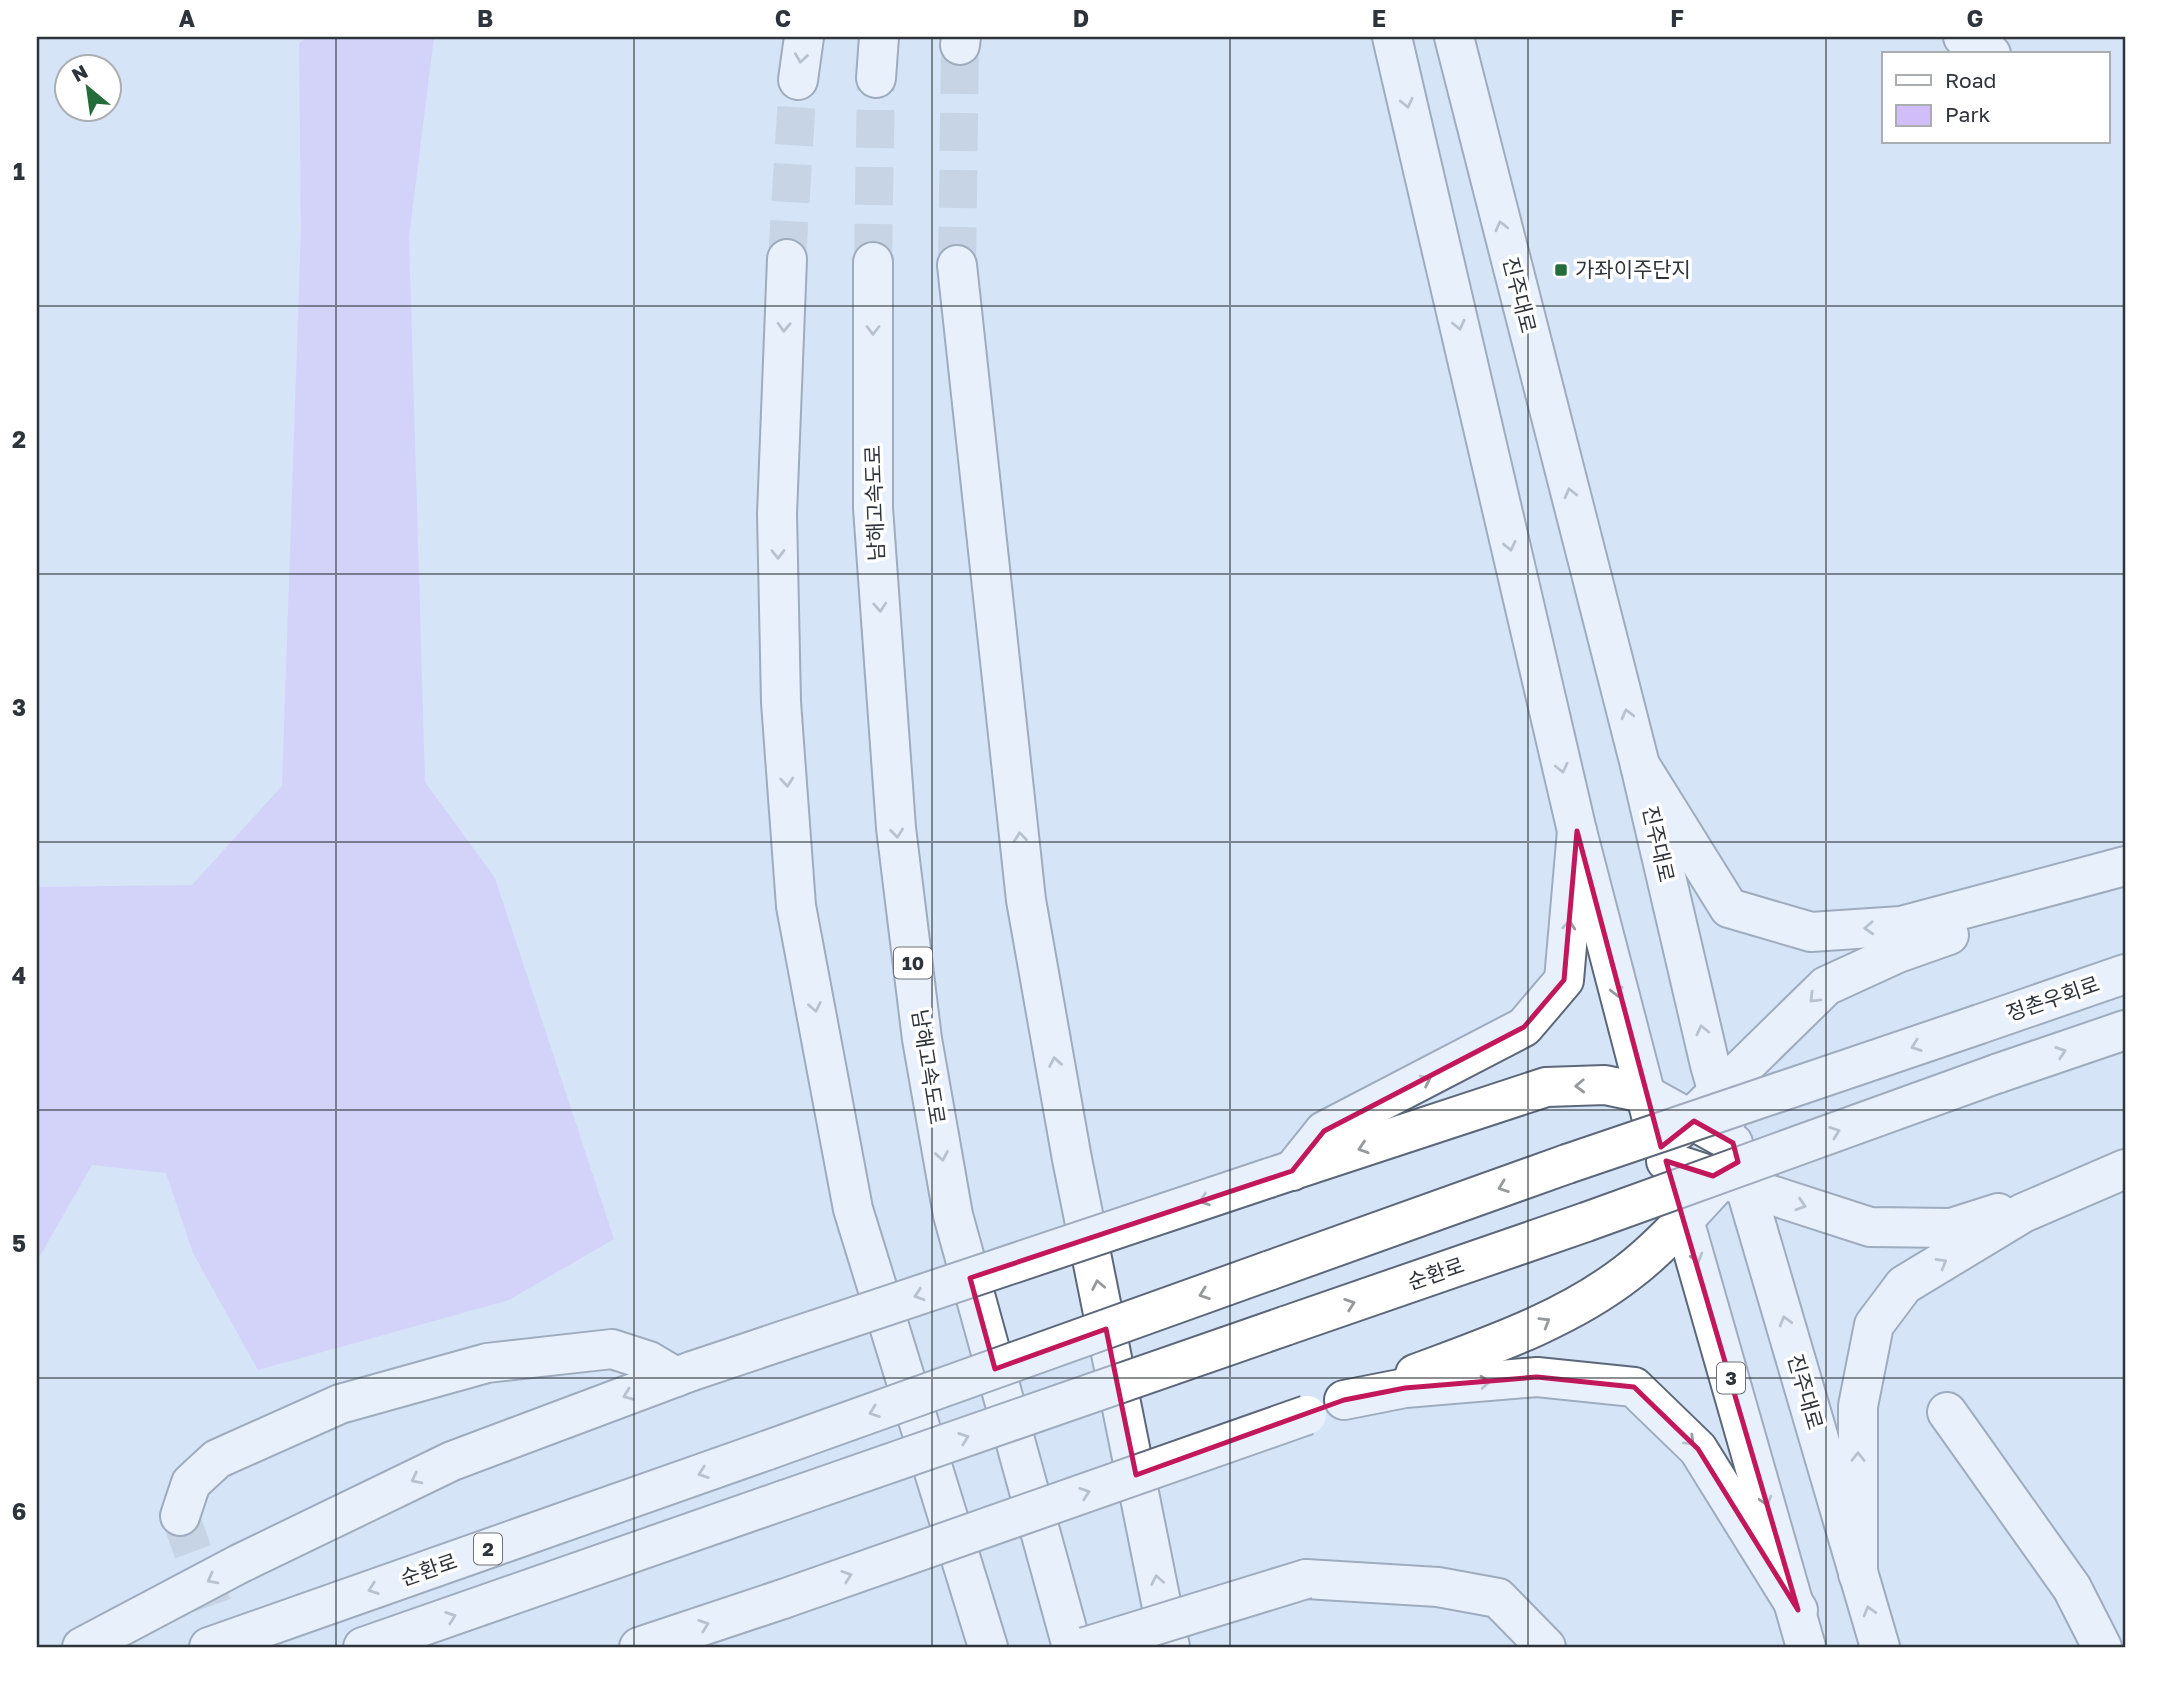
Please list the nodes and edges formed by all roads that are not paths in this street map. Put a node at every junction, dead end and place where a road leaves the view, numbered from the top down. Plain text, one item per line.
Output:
1 (804, 37) edge
2 (879, 37) edge
3 (1392, 37) edge
4 (1454, 37) edge
5 (1963, 37) edge
6 (1988, 52) edge
7 (876, 78) tunnel mouth
8 (799, 80) tunnel mouth
9 (787, 259) tunnel mouth
10 (873, 262) tunnel mouth
11 (957, 265) tunnel mouth
12 (1640, 765) junction
13 (1577, 831) junction
14 (2125, 868) edge
15 (2125, 974) edge
16 (2125, 1030) edge
17 (1643, 1093) junction
18 (1718, 1093) junction
19 (1691, 1119) junction
20 (1663, 1154) junction
21 (1735, 1168) junction
22 (1280, 1175) junction
23 (2109, 1176) edge
24 (1685, 1219) junction
25 (1268, 1271) joint
26 (684, 1374) junction
27 (1344, 1400) junction
28 (1947, 1412) dead end
29 (180, 1516) tunnel mouth
30 (1858, 1574) junction
31 (1798, 1610) junction
32 (82, 1647) edge
33 (209, 1647) edge
34 (363, 1647) edge
35 (639, 1647) edge
36 (988, 1647) edge
37 (1072, 1647) edge
38 (1086, 1647) edge
39 (1170, 1647) edge
40 (1546, 1647) edge
41 (1806, 1647) edge
42 (1880, 1647) edge
43 (2102, 1647) edge

1 -> 8 main road
2 - 7 main road
3 -> 13 main road
12 -> 4 main road, 진주대로
5 - 6 main road
9 -> 36 main road
10 -> 37 main road, 남해고속도로 / 10
39 -> 11 main road
14 -> 12 main road
18 -> 12 main road, 진주대로
13 -> 17 main road, 3
22 -> 13 main road
14 -> 18 main road
15 -> 25 main road, 정촌우회로, bridge
34 -> 16 main road, 순환로, bridge
17 - 19 main road
17 - 20 main road, 3
17 -> 22 main road
18 - 19 main road
18 - 21 main road, 진주대로
19 - 20 main road
19 - 21 main road
20 - 21 main road
20 - 24 main road, 3
21 -> 23 main road
21 - 24 main road
30 -> 21 main road, 진주대로
22 -> 26 main road, bridge
30 -> 23 main road
27 -> 24 main road
24 -> 31 main road, 3
25 -> 33 main road, 순환로 / 2, bridge
26 - 29 main road
26 -> 32 main road
27 -> 31 main road
35 -> 27 main road, bridge
28 - 43 main road
42 -> 30 main road, 진주대로
31 - 41 main road, 3
38 - 40 main road, bridge

